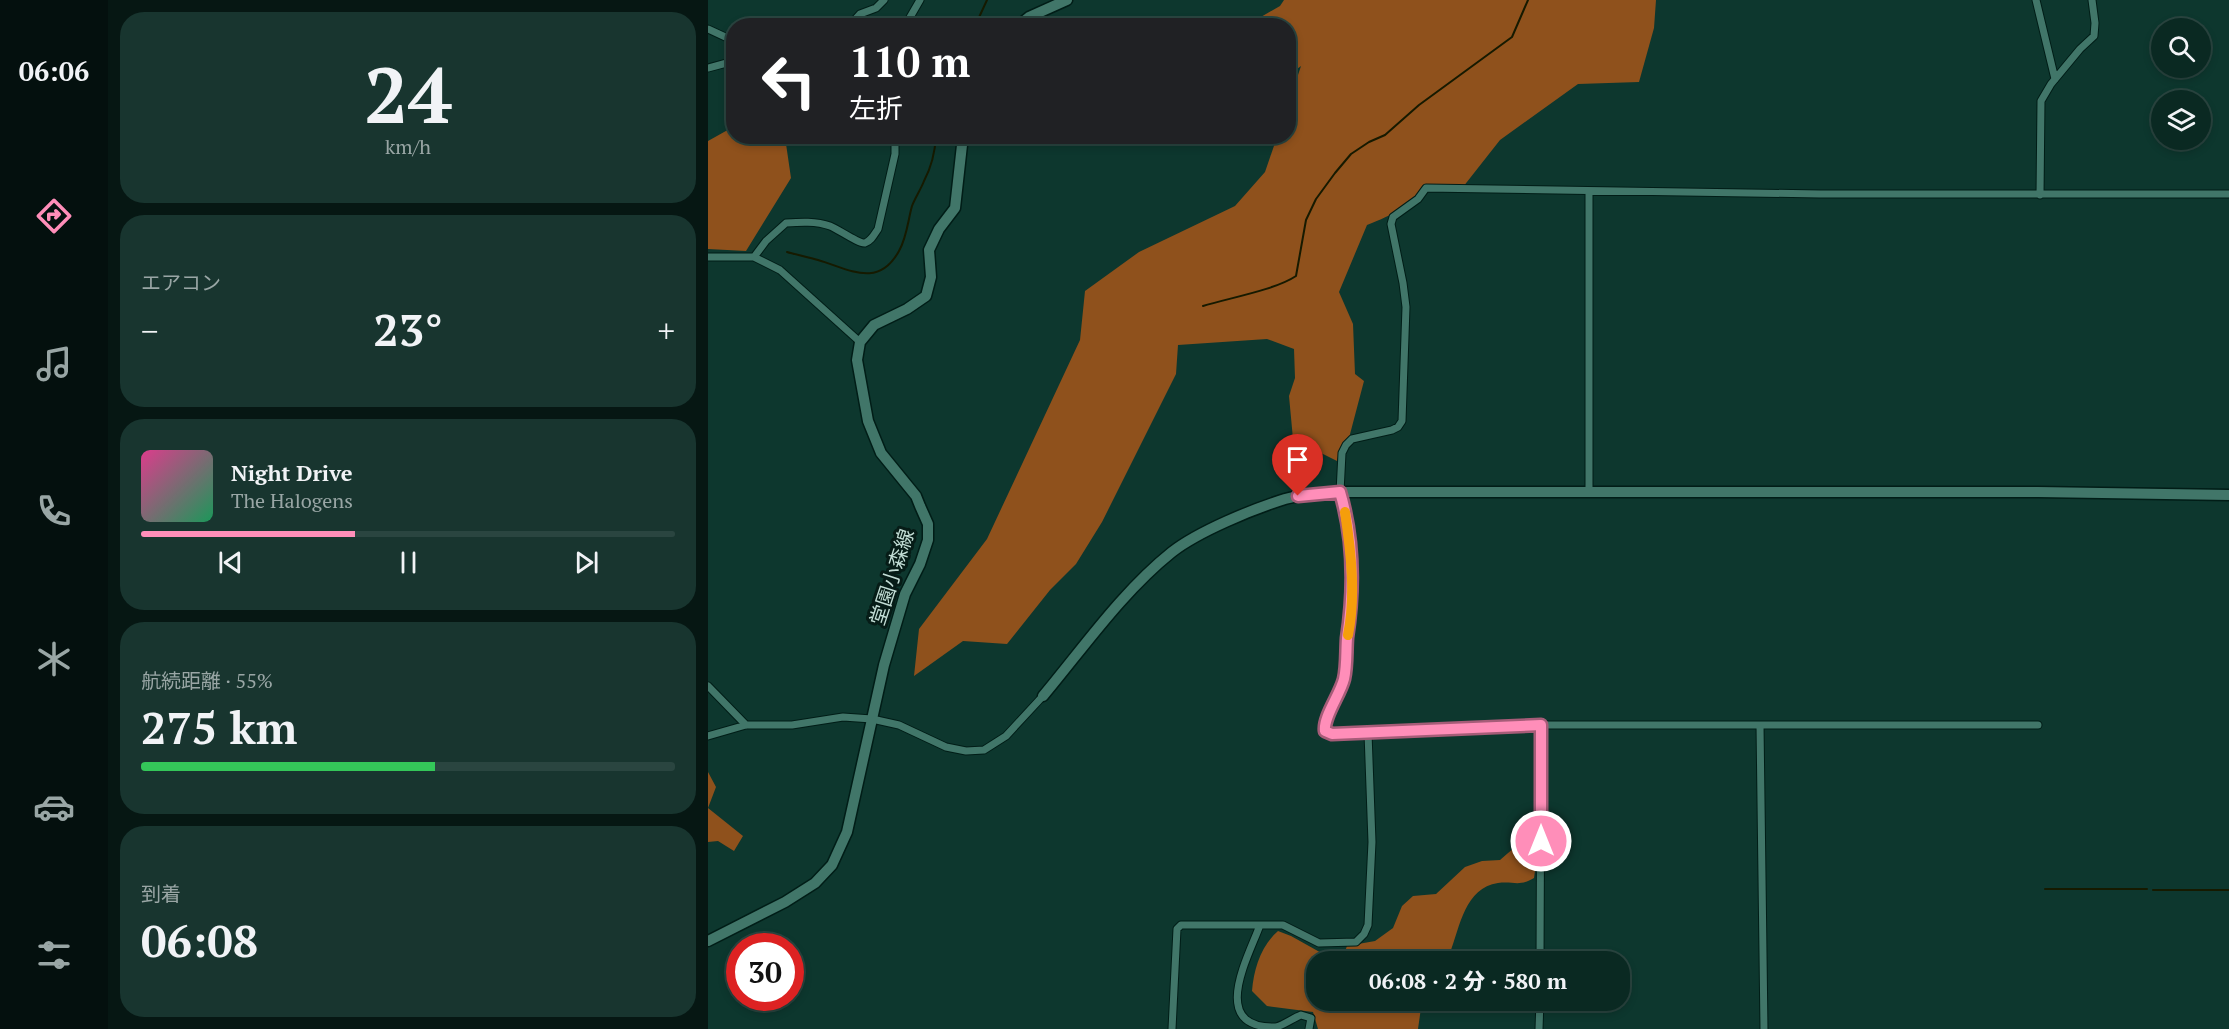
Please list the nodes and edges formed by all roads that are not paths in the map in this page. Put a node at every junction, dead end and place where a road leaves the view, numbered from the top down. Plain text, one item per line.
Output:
1 (884, 0) edge
2 (920, 0) edge
3 (1067, 0) edge
4 (2036, 0) edge
5 (2092, 0) edge
6 (856, 18) edge
7 (910, 18) edge
8 (1028, 18) edge
9 (708, 29) edge
10 (726, 37) edge
11 (726, 63) edge
12 (708, 68) edge
13 (2055, 79) junction
14 (895, 144) edge
15 (962, 144) edge
16 (1589, 192) junction
17 (2229, 194) edge
18 (2040, 195) junction
19 (708, 257) edge
20 (754, 257) junction
21 (860, 342) junction
22 (1340, 492) junction
23 (1590, 493) junction
24 (2229, 495) edge
25 (708, 686) edge
26 (1043, 696) joint
27 (872, 719) junction
28 (1541, 725) junction
29 (1760, 725) junction
30 (2038, 725) dead end
31 (746, 726) junction
32 (1368, 733) junction
33 (708, 736) edge
34 (1260, 926) junction
35 (708, 941) edge
36 (1540, 951) edge
37 (1540, 1011) edge
38 (1172, 1029) edge
39 (1310, 1029) edge
40 (1539, 1029) edge
41 (1764, 1029) edge

1 - 6 street
2 - 7 street
3 - 8 street
4 - 13 street
5 - 13 street
9 - 10 street
11 - 12 street
13 - 18 street
14 - 20 street
15 - 21 street
16 - 18 street
16 - 22 street
16 - 23 street
17 - 18 street
19 - 20 street
20 - 21 street
21 - 27 street, 堂園小森線
22 - 23 street
22 - 26 street
22 - 32 street
23 - 24 street
25 - 31 street
26 - 27 street
27 - 31 street
27 - 35 street, 堂園小森線
28 - 29 street
28 - 32 street
28 - 36 street
29 - 30 street
29 - 41 street
31 - 33 street
32 - 34 street
34 - 38 street
34 - 39 street
37 - 40 street

